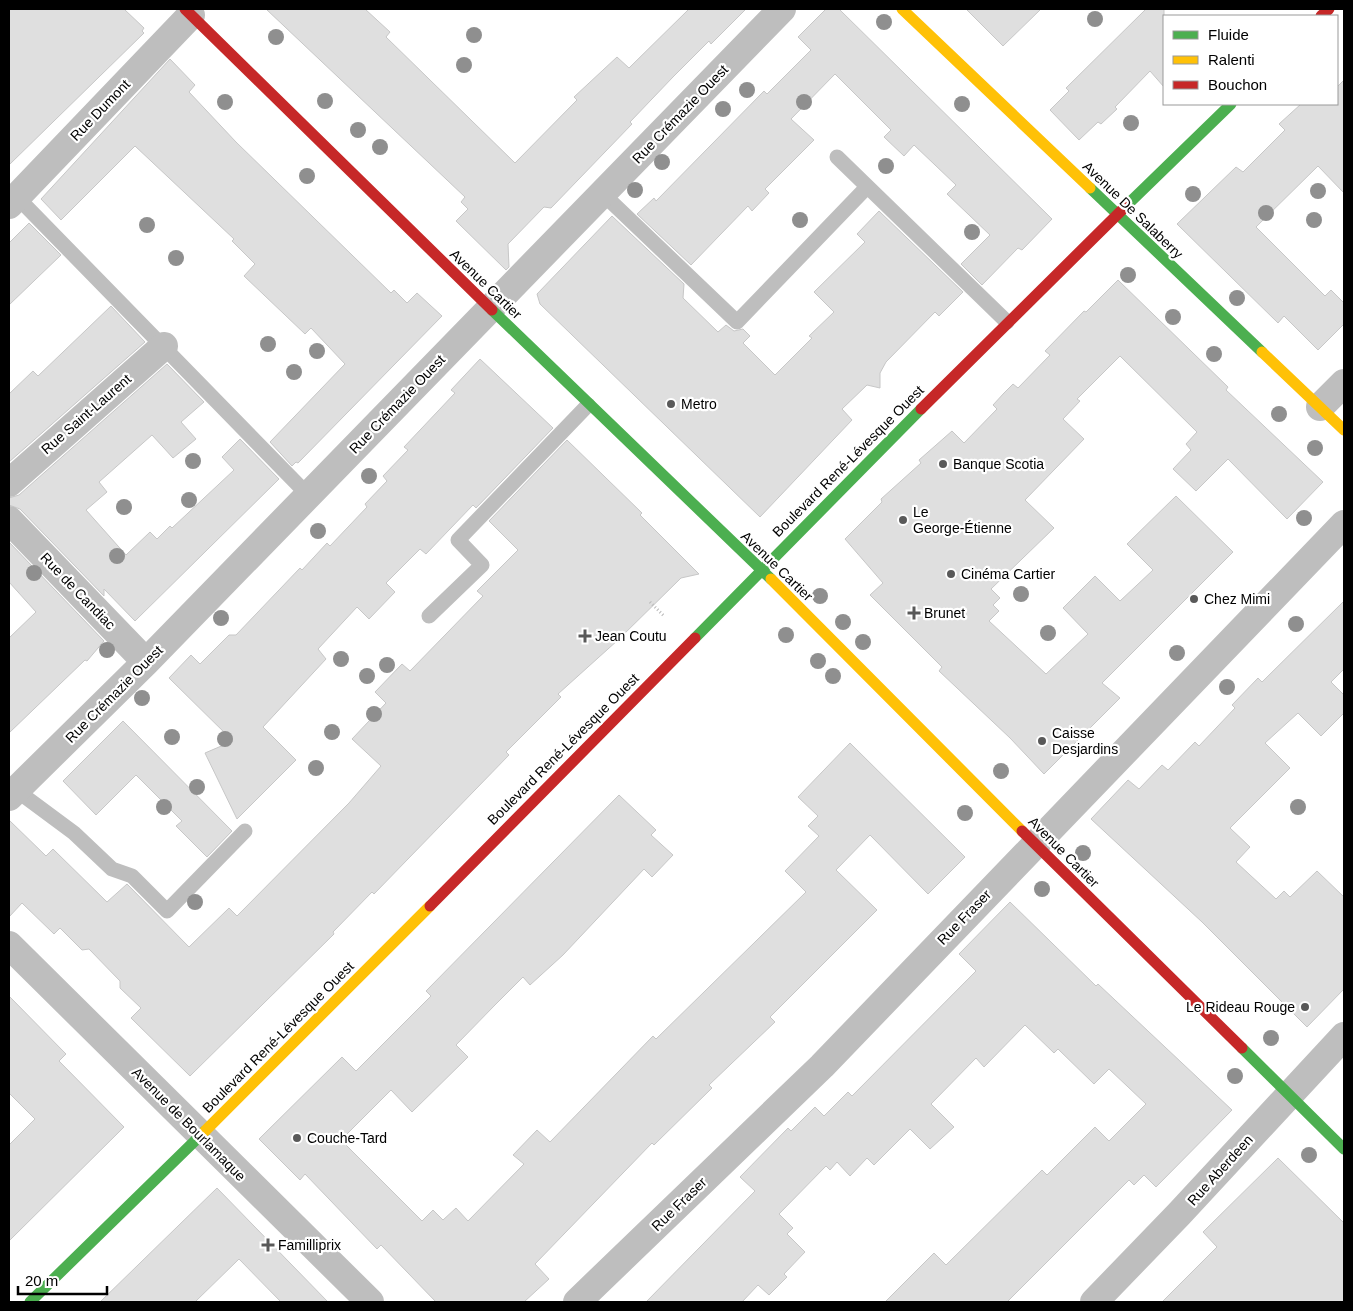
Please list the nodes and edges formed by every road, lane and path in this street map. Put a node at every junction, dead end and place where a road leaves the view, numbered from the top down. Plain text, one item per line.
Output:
1 (782, 9) edge
2 (902, 9) edge
3 (193, 11) edge
4 (1230, 105) edge
5 (836, 157) dead end
6 (867, 187) junction
7 (603, 194) junction
8 (13, 201) edge
9 (1116, 215) junction
10 (489, 308) junction
11 (1007, 322) junction
12 (164, 346) junction
13 (1344, 383) edge
14 (588, 405) junction
15 (1320, 407) junction
16 (1344, 430) edge
17 (9, 482) edge
18 (309, 496) junction
19 (9, 520) edge
20 (1344, 524) edge
21 (762, 570) junction
22 (650, 602) dead end
23 (429, 616) dead end
24 (664, 616) dead end
25 (146, 662) junction
26 (12, 793) edge
27 (245, 831) dead end
28 (1035, 844) junction
29 (9, 946) edge
30 (1344, 1036) edge
31 (1288, 1095) junction
32 (200, 1136) junction
33 (1344, 1149) edge
34 (30, 1302) edge
35 (370, 1302) edge
36 (577, 1302) edge
37 (1094, 1302) edge

1 - 7 street, Rue Crémazie Ouest
2 - 9 street, Avenue De Salaberry
3 - 8 street, Rue Dumont
3 - 10 street, Avenue Cartier
4 - 9 street, Boulevard René-Lévesque Ouest
5 - 6 lane
6 - 7 lane
6 - 11 lane
7 - 10 street, Rue Crémazie Ouest
8 - 12 lane
9 - 11 street, Boulevard René-Lévesque Ouest
9 - 15 street, Avenue De Salaberry
10 - 14 street, Avenue Cartier
10 - 18 street, Rue Crémazie Ouest
11 - 21 street, Boulevard René-Lévesque Ouest
12 - 17 street, Rue Saint-Laurent
12 - 18 lane
13 - 15 street
14 - 21 street, Avenue Cartier
14 - 23 lane
15 - 16 street, Avenue De Salaberry
18 - 25 street, Rue Crémazie Ouest
19 - 25 street, Rue de Candiac
20 - 28 street, Rue Fraser
21 - 28 street, Avenue Cartier
21 - 32 street, Boulevard René-Lévesque Ouest
22 - 24 path
25 - 26 street, Rue Crémazie Ouest
26 - 27 lane
28 - 31 street, Avenue Cartier
28 - 36 street, Rue Fraser
29 - 32 street, Avenue de Bourlamaque
30 - 31 street, Rue Aberdeen
31 - 33 street, Avenue Cartier
31 - 37 street, Rue Aberdeen
32 - 34 street, Boulevard René-Lévesque Ouest
32 - 35 street, Avenue de Bourlamaque

